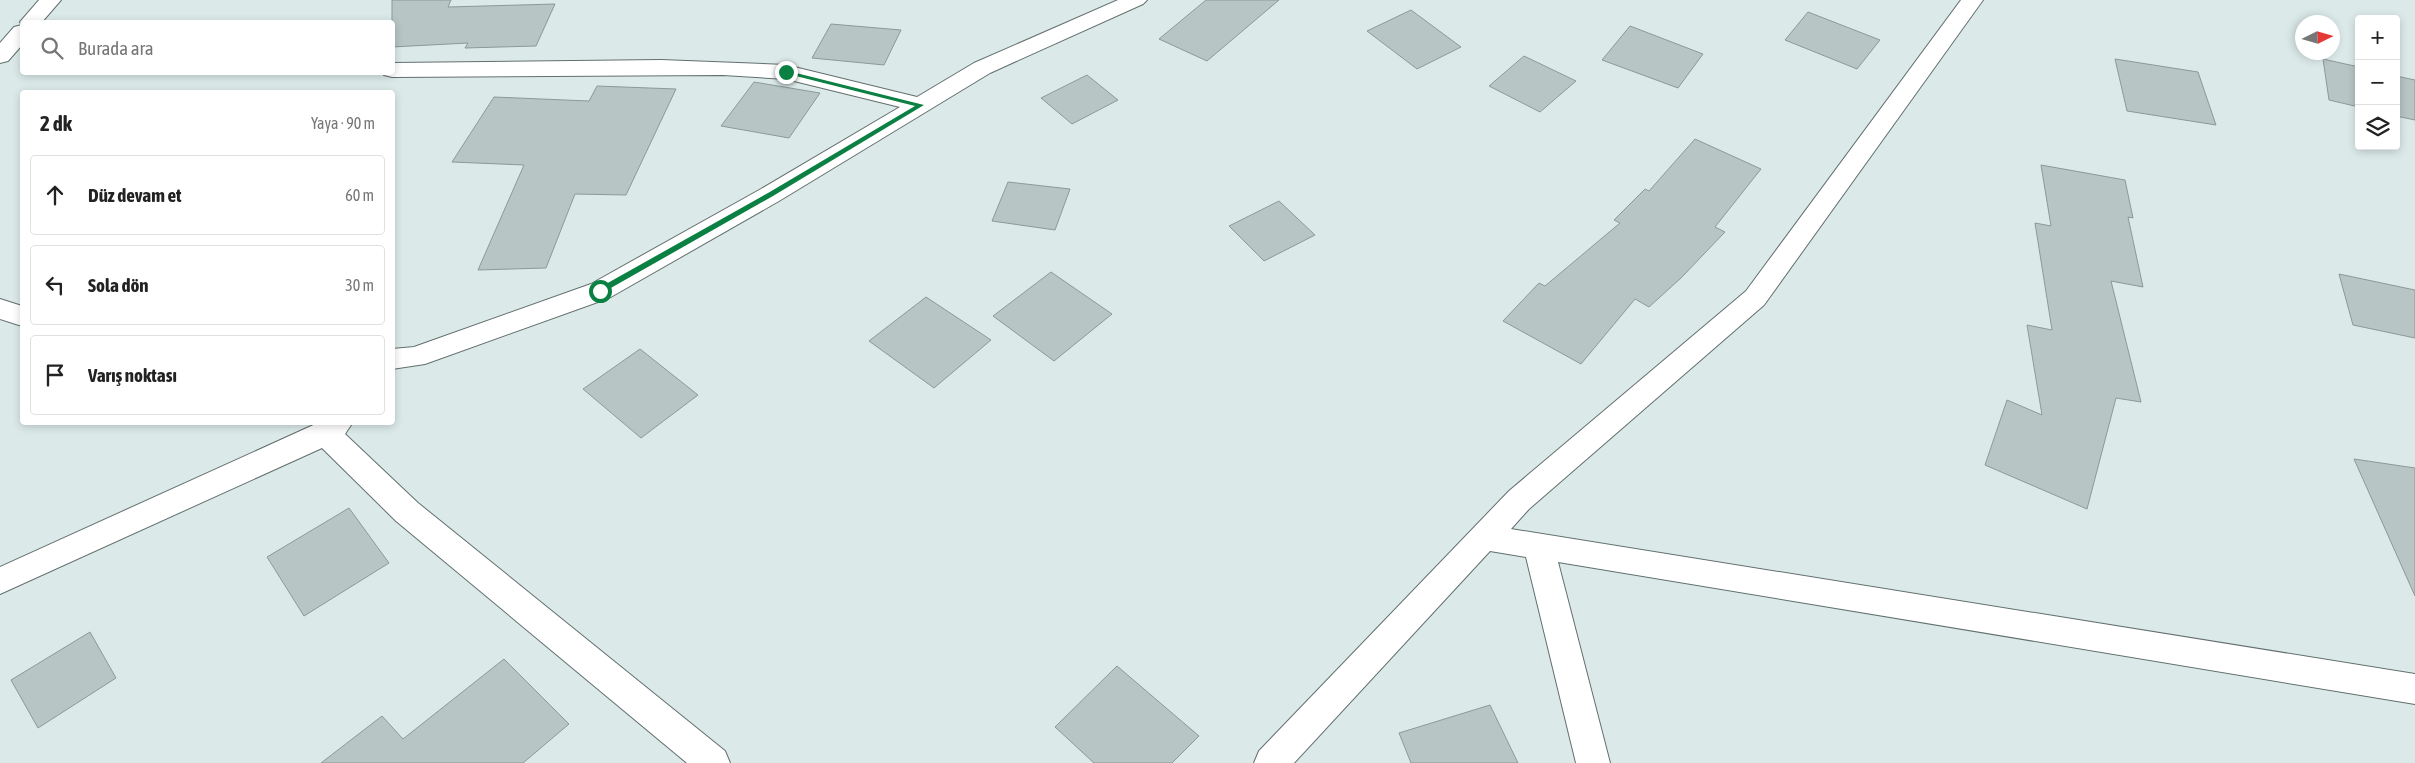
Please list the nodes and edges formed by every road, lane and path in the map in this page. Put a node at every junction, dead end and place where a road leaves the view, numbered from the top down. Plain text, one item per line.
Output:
1 (50, 0) edge
2 (1136, 0) edge
3 (1972, 0) edge
4 (33, 20) edge
5 (395, 70) edge
6 (921, 105) junction
7 (0, 310) edge
8 (20, 315) edge
9 (404, 358) edge
10 (395, 372) edge
11 (332, 428) edge
12 (1483, 538) junction
13 (1539, 547) junction
14 (0, 581) edge
15 (2415, 689) edge
16 (713, 763) edge
17 (1271, 763) edge
18 (1593, 763) edge

1 - 4 street
2 - 6 street
3 - 12 street
5 - 6 street
6 - 9 street
7 - 8 street
9 - 10 street
11 - 14 street
11 - 16 street
12 - 13 street
12 - 17 street
13 - 15 street
13 - 18 street

